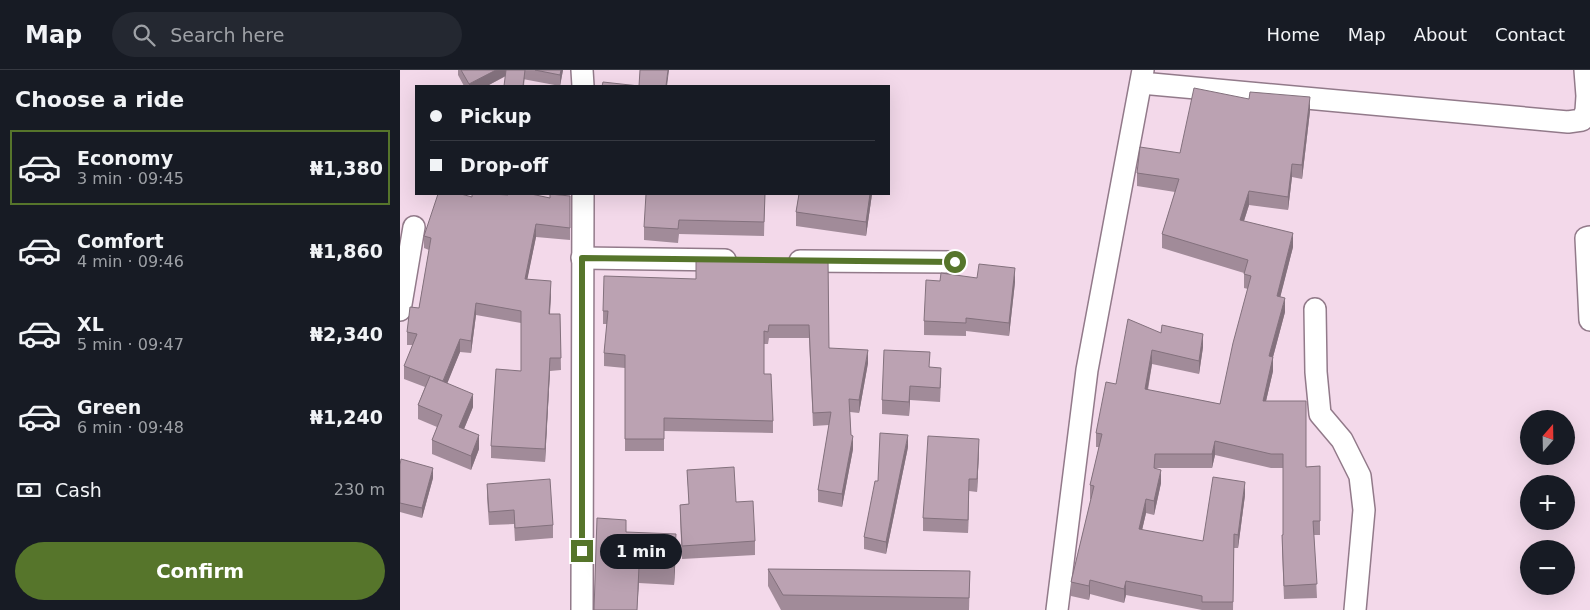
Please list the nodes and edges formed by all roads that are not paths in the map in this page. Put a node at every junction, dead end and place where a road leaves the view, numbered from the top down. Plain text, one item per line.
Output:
1 (582, 70) edge
2 (1585, 70) edge
3 (1142, 76) edge
4 (583, 85) edge
5 (583, 195) edge
6 (414, 227) dead end
7 (1590, 237) edge
8 (582, 258) junction
9 (749, 260) edge
10 (778, 260) edge
11 (955, 262) dead end
12 (1315, 309) dead end
13 (400, 310) edge
14 (1590, 320) edge
15 (582, 610) edge
16 (1057, 610) edge
17 (1355, 610) edge

1 - 4 street
2 - 3 street
3 - 16 street
5 - 8 street
6 - 13 street
7 - 14 street
8 - 9 street
8 - 15 street
10 - 11 street
12 - 17 street

